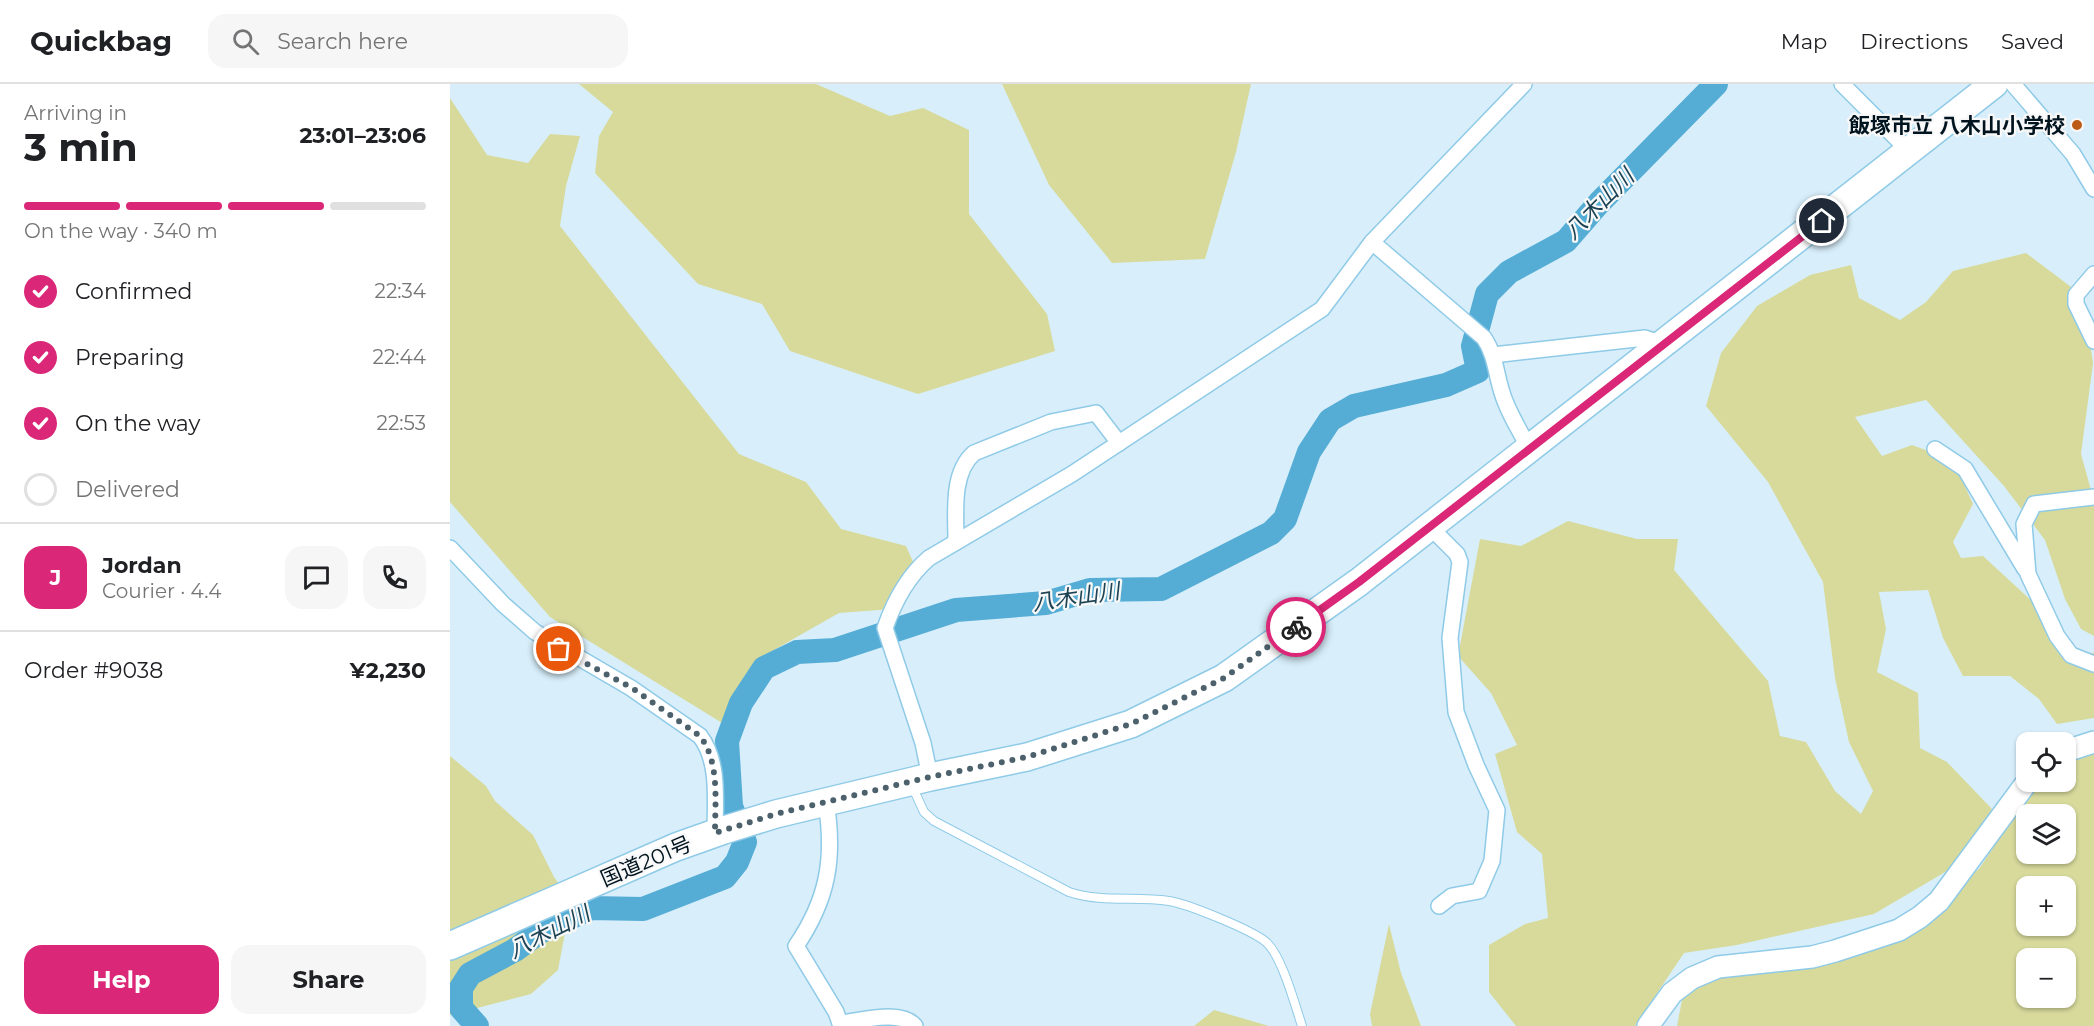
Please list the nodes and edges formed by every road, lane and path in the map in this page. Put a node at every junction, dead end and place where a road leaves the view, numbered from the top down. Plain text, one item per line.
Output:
1 (1524, 84) edge
2 (1842, 84) edge
3 (1994, 84) edge
4 (2013, 84) edge
5 (1910, 152) junction
6 (2094, 189) edge
7 (1372, 242) junction
8 (2094, 274) edge
9 (2094, 341) edge
10 (1663, 344) junction
11 (1493, 355) junction
12 (1119, 443) junction
13 (1529, 448) junction
14 (1935, 449) dead end
15 (2094, 497) edge
16 (1430, 526) junction
17 (956, 542) junction
18 (450, 548) edge
19 (2028, 574) junction
20 (2094, 664) edge
21 (2094, 742) edge
22 (2076, 748) edge
23 (920, 779) junction
24 (2020, 792) edge
25 (826, 802) junction
26 (729, 828) junction
27 (1439, 906) dead end
28 (450, 946) edge
29 (841, 1024) edge
30 (915, 1026) edge
31 (1302, 1026) edge
32 (1648, 1026) edge

1 - 7 street
2 - 5 street
3 - 5 highway, 国道201号
4 - 6 street
5 - 10 highway, 国道201号
7 - 11 street
7 - 12 street
8 - 9 street
10 - 11 street
10 - 13 highway, 国道201号
11 - 13 street
12 - 17 street
12 - 17 street
13 - 16 highway, 国道201号
14 - 19 street
15 - 19 street
16 - 23 highway, 国道201号
16 - 27 street
17 - 23 street
18 - 26 street
19 - 20 street
21 - 22 street
23 - 25 highway, 国道201号
23 - 31 lane
24 - 32 street
25 - 26 highway, 国道201号
25 - 29 street
26 - 28 highway, 国道201号
29 - 30 street

